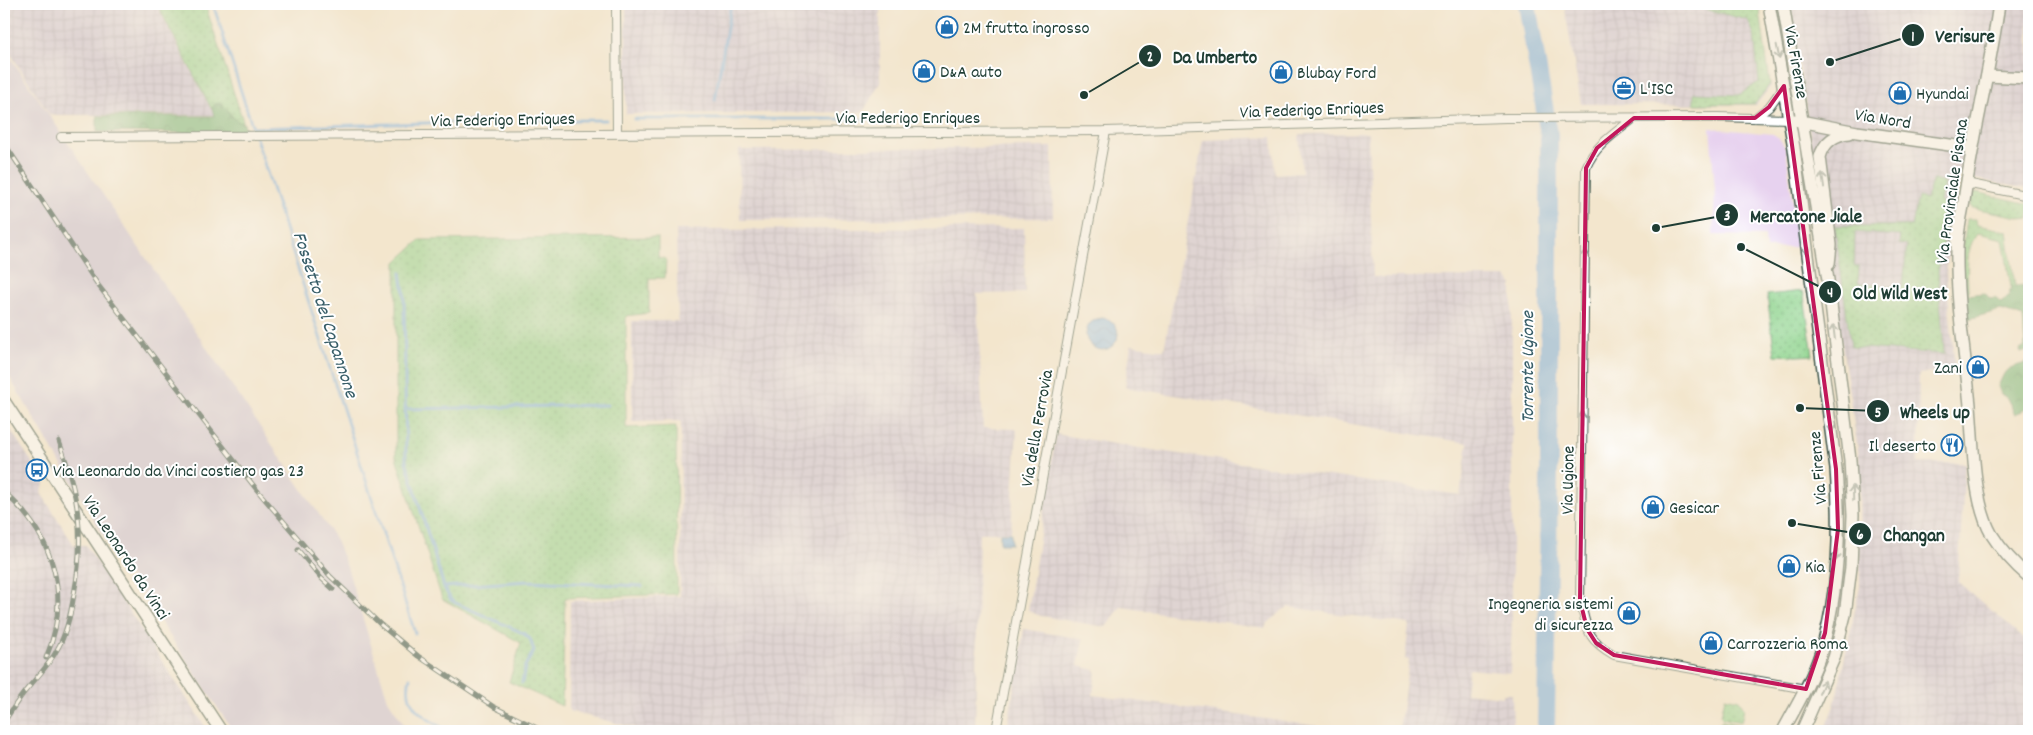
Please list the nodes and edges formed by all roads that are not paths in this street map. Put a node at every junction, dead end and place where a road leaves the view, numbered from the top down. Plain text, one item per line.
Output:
1 (616, 4) edge
2 (1769, 4) edge
3 (1783, 4) edge
4 (1999, 4) edge
5 (1987, 76) junction
6 (2029, 78) edge
7 (1784, 86) junction
8 (1634, 118) junction
9 (1755, 118) junction
10 (1789, 119) junction
11 (1802, 120) junction
12 (1106, 131) junction
13 (1857, 132) junction
14 (617, 133) junction
15 (60, 137) dead end
16 (1971, 148) junction
17 (1966, 183) junction
18 (2029, 196) edge
19 (1828, 280) junction
20 (4, 401) edge
21 (2029, 578) edge
22 (1806, 689) junction
23 (221, 731) edge
24 (996, 731) edge
25 (1783, 731) edge
26 (1802, 731) edge

1 - 14 street
2 -> 7 main road, Via Firenze
3 - 11 main road, Via Firenze
4 - 5 main road, Via Provinciale Pisana
5 - 6 main road
5 - 16 main road, Via Provinciale Pisana
7 - 9 street
7 - 10 main road, Via Firenze
8 - 9 street, Via Federigo Enriques
8 - 12 street, Via Federigo Enriques
22 -> 8 street, Via Ugione
9 - 10 street, Via Federigo Enriques
10 - 11 main road, Via Nord
10 -> 22 main road, Via Firenze
11 - 13 main road, Via Nord
11 - 19 main road, Via Firenze
12 - 14 street, Via Federigo Enriques
12 - 24 street, Via della Ferrovia
13 - 16 main road, Via Nord
19 -> 13 main road, Via Firenze
14 - 15 street, Via Federigo Enriques
16 - 17 main road, Via Provinciale Pisana
17 - 18 street
17 - 21 main road, Via Provinciale Pisana
26 -> 19 main road, Via Firenze
20 - 23 main road, Via Leonardo da Vinci
22 - 25 main road, Via Firenze
22 - 26 main road, Via Firenze

